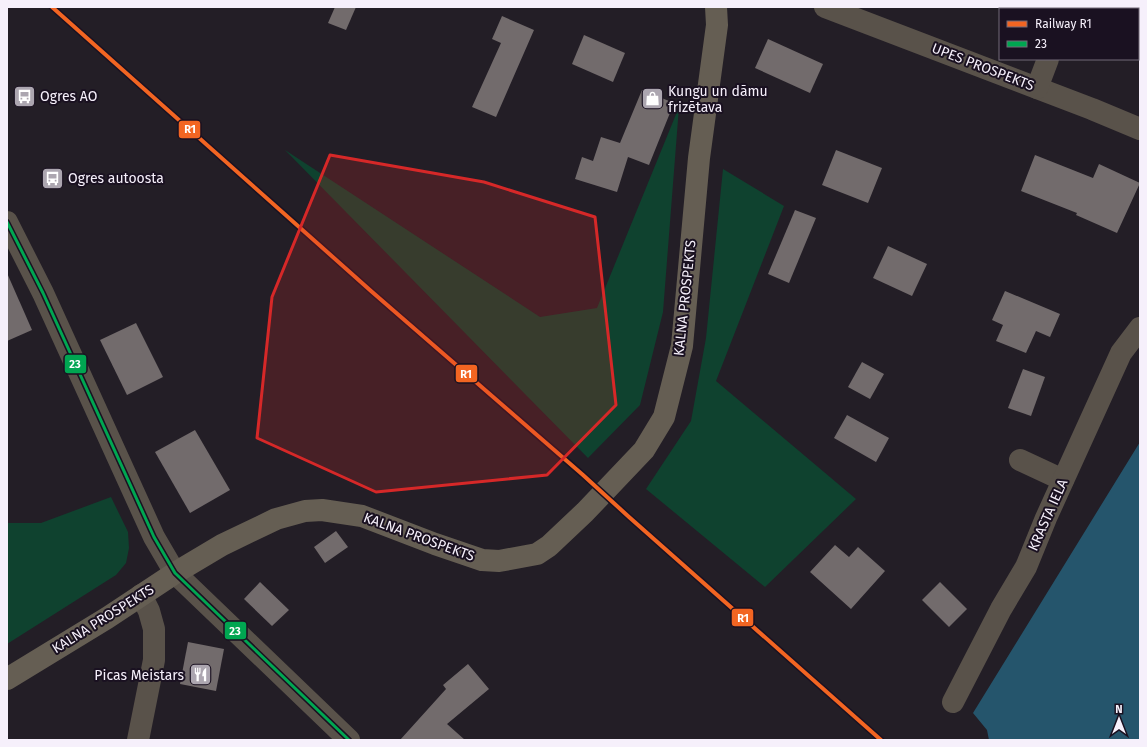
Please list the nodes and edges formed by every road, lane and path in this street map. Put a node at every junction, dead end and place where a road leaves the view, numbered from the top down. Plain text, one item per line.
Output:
1 (716, 7) edge
2 (825, 7) edge
3 (1048, 60) edge
4 (1037, 88) junction
5 (1140, 129) edge
6 (7, 222) edge
7 (1140, 328) edge
8 (1020, 460) dead end
9 (1063, 480) junction
10 (175, 573) junction
11 (141, 595) junction
12 (7, 679) edge
13 (953, 702) dead end
14 (138, 740) edge
15 (349, 740) edge

1 - 10 main road, KALNA PROSPEKTS
2 - 4 street, UPES PROSPEKTS
3 - 4 street
4 - 5 street, UPES PROSPEKTS
6 - 10 street
7 - 9 street, KRASTA IELA
8 - 9 street
9 - 13 street, KRASTA IELA
10 - 11 main road, KALNA PROSPEKTS
10 - 15 street
11 - 12 main road, KALNA PROSPEKTS
11 - 14 street

